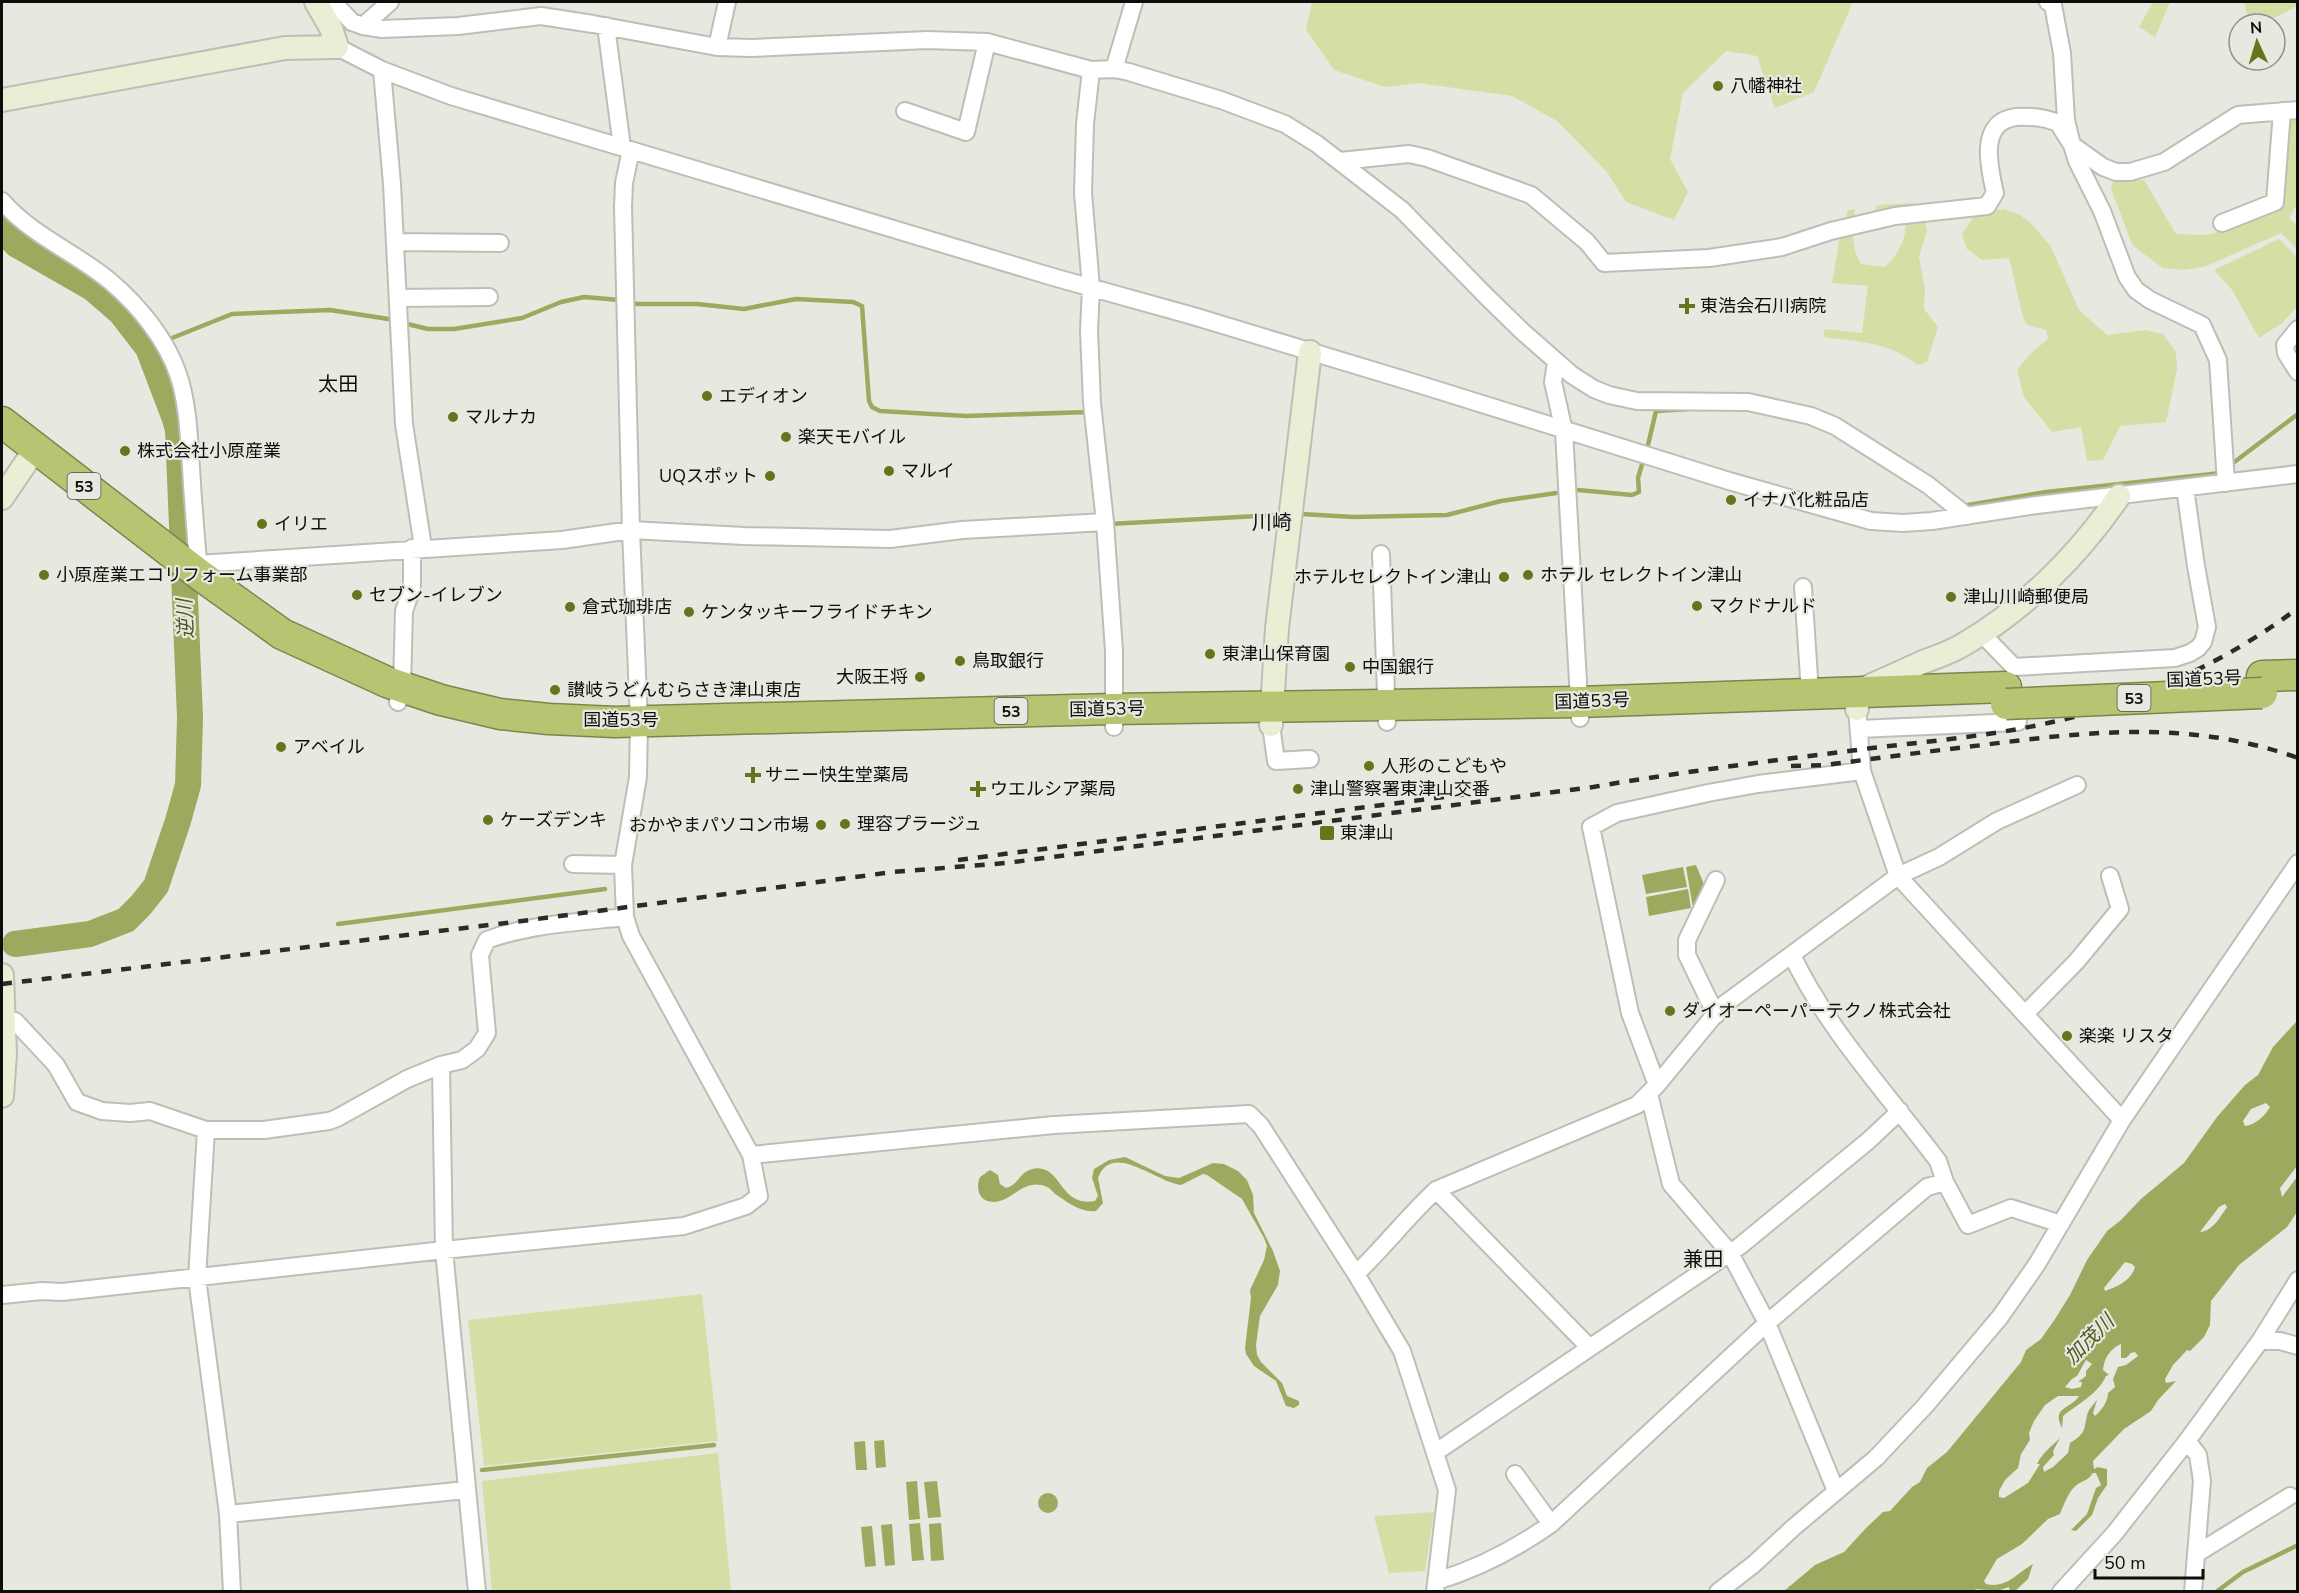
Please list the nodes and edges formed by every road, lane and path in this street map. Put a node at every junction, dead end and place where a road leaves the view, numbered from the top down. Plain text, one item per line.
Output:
1 (316, 2) edge
2 (333, 2) edge
3 (390, 2) edge
4 (727, 2) edge
5 (1134, 2) edge
6 (2049, 2) edge
7 (363, 26) junction
8 (606, 26) junction
9 (987, 42) junction
10 (337, 46) junction
11 (717, 47) junction
12 (1114, 69) junction
13 (382, 70) junction
14 (1091, 70) junction
15 (2, 100) edge
16 (904, 111) dead end
17 (2290, 111) edge
18 (2072, 145) junction
19 (627, 148) junction
20 (1340, 161) junction
21 (2, 201) edge
22 (2222, 223) dead end
23 (395, 242) junction
24 (500, 243) dead end
25 (1091, 287) junction
26 (489, 297) dead end
27 (398, 298) junction
28 (2298, 329) edge
29 (1310, 352) junction
30 (1556, 362) junction
31 (2298, 372) edge
32 (2, 422) edge
33 (1564, 431) junction
34 (2, 444) edge
35 (31, 456) junction
36 (2298, 474) edge
37 (2226, 483) junction
38 (2185, 488) junction
39 (2119, 496) junction
40 (2, 498) edge
41 (1967, 516) junction
42 (1105, 522) junction
43 (631, 530) junction
44 (418, 548) junction
45 (1381, 554) dead end
46 (200, 578) junction
47 (1803, 587) dead end
48 (1982, 634) junction
49 (2298, 675) edge
50 (2262, 685) junction
51 (2009, 686) junction
52 (2298, 691) edge
53 (1810, 693) junction
54 (400, 695) junction
55 (1580, 710) junction
56 (1857, 710) junction
57 (1386, 714) junction
58 (1271, 716) junction
59 (1113, 718) junction
60 (639, 729) junction
61 (1310, 759) dead end
62 (1862, 771) junction
63 (2077, 785) dead end
64 (2298, 863) edge
65 (573, 864) dead end
66 (623, 866) junction
67 (1898, 876) junction
68 (2110, 876) dead end
69 (1716, 880) dead end
70 (625, 917) junction
71 (1792, 955) junction
72 (2, 975) edge
73 (2025, 1014) junction
74 (1716, 1015) junction
75 (4, 1020) junction
76 (441, 1065) junction
77 (1653, 1090) junction
78 (2, 1096) edge
79 (1900, 1111) junction
80 (2122, 1120) junction
81 (206, 1130) junction
82 (751, 1155) junction
83 (1945, 1182) junction
84 (1436, 1190) junction
85 (2061, 1224) junction
86 (444, 1250) junction
87 (1730, 1252) junction
88 (1356, 1274) junction
89 (198, 1278) junction
90 (2298, 1280) edge
91 (2, 1295) edge
92 (1767, 1323) junction
93 (2260, 1341) junction
94 (2298, 1346) edge
95 (1589, 1347) junction
96 (2187, 1441) junction
97 (1436, 1452) junction
98 (1515, 1474) dead end
99 (466, 1490) junction
100 (1836, 1491) junction
101 (2290, 1496) dead end
102 (228, 1514) junction
103 (1551, 1524) junction
104 (2196, 1554) junction
105 (1436, 1586) edge
106 (232, 1592) edge
107 (477, 1592) edge
108 (1718, 1592) edge
109 (2061, 1592) edge
110 (2193, 1592) edge

1 - 10 street
2 - 7 street
3 - 7 street
4 - 11 street
5 - 12 street
6 - 18 street
7 - 8 street
8 - 11 street
8 - 19 street
9 - 11 street
9 - 14 street
9 - 16 street
10 - 13 street
10 - 15 street
12 - 14 street
12 - 20 street
13 - 19 street
13 - 23 street
14 - 25 street
17 - 18 street
17 - 22 street
18 - 20 street
18 - 37 street
19 - 25 street
19 - 43 street
20 - 30 street
21 - 46 street
23 - 24 street
23 - 27 street
25 - 29 street
25 - 42 street
26 - 27 street
27 - 44 street
28 - 31 street
29 - 33 street
29 - 58 street
30 - 33 street
30 - 41 street
32 - 35 highway, 国道53号 / 53
33 - 41 street
33 - 55 street
34 - 35 highway, 国道53号 / 53
35 - 40 street
35 - 46 highway, 国道53号 / 53
36 - 37 street
37 - 38 street
38 - 39 street
38 - 51 street
39 - 41 street
39 - 48 street
42 - 43 street
42 - 59 street
43 - 44 street
43 - 60 street
44 - 46 street
44 - 54 street
45 - 57 street
46 - 54 highway, 国道53号 / 53
47 - 53 street
48 - 51 street
48 - 56 street
49 - 50 highway, 国道53号 / 53
50 - 51 highway, 国道53号 / 53
50 - 52 highway, 国道53号 / 53
51 - 56 highway, 国道53号 / 53
53 - 55 highway, 国道53号 / 53
53 - 56 highway, 国道53号 / 53
54 - 60 highway, 国道53号 / 53
55 - 56 highway, 国道53号 / 53
55 - 57 highway, 国道53号 / 53
56 - 62 street
57 - 58 highway, 国道53号 / 53
58 - 59 highway, 国道53号 / 53
58 - 61 street
59 - 60 highway, 国道53号 / 53
60 - 66 street
62 - 67 street
62 - 77 street
63 - 67 street
64 - 80 street
65 - 66 street
66 - 70 street
67 - 71 street
67 - 73 street
68 - 73 street
69 - 74 street
70 - 76 street
70 - 82 street
71 - 74 street
71 - 79 street
72 - 75 street
73 - 80 street
74 - 77 street
75 - 78 street
75 - 81 street
76 - 81 street
76 - 86 street
77 - 84 street
77 - 87 street
79 - 83 street
79 - 87 street
80 - 85 street
81 - 89 street
82 - 86 street
82 - 88 street
83 - 85 street
83 - 92 street
84 - 88 street
84 - 95 street
85 - 100 street
86 - 89 street
86 - 99 street
87 - 92 street
87 - 95 street
88 - 97 street
89 - 91 street
89 - 102 street
90 - 93 street
92 - 100 street
92 - 103 street
93 - 94 street
93 - 96 street
95 - 97 street
96 - 104 street
96 - 109 street
97 - 105 street
98 - 103 street
99 - 102 street
99 - 107 street
100 - 108 street
101 - 104 street
102 - 106 street
103 - 105 street
104 - 110 street

